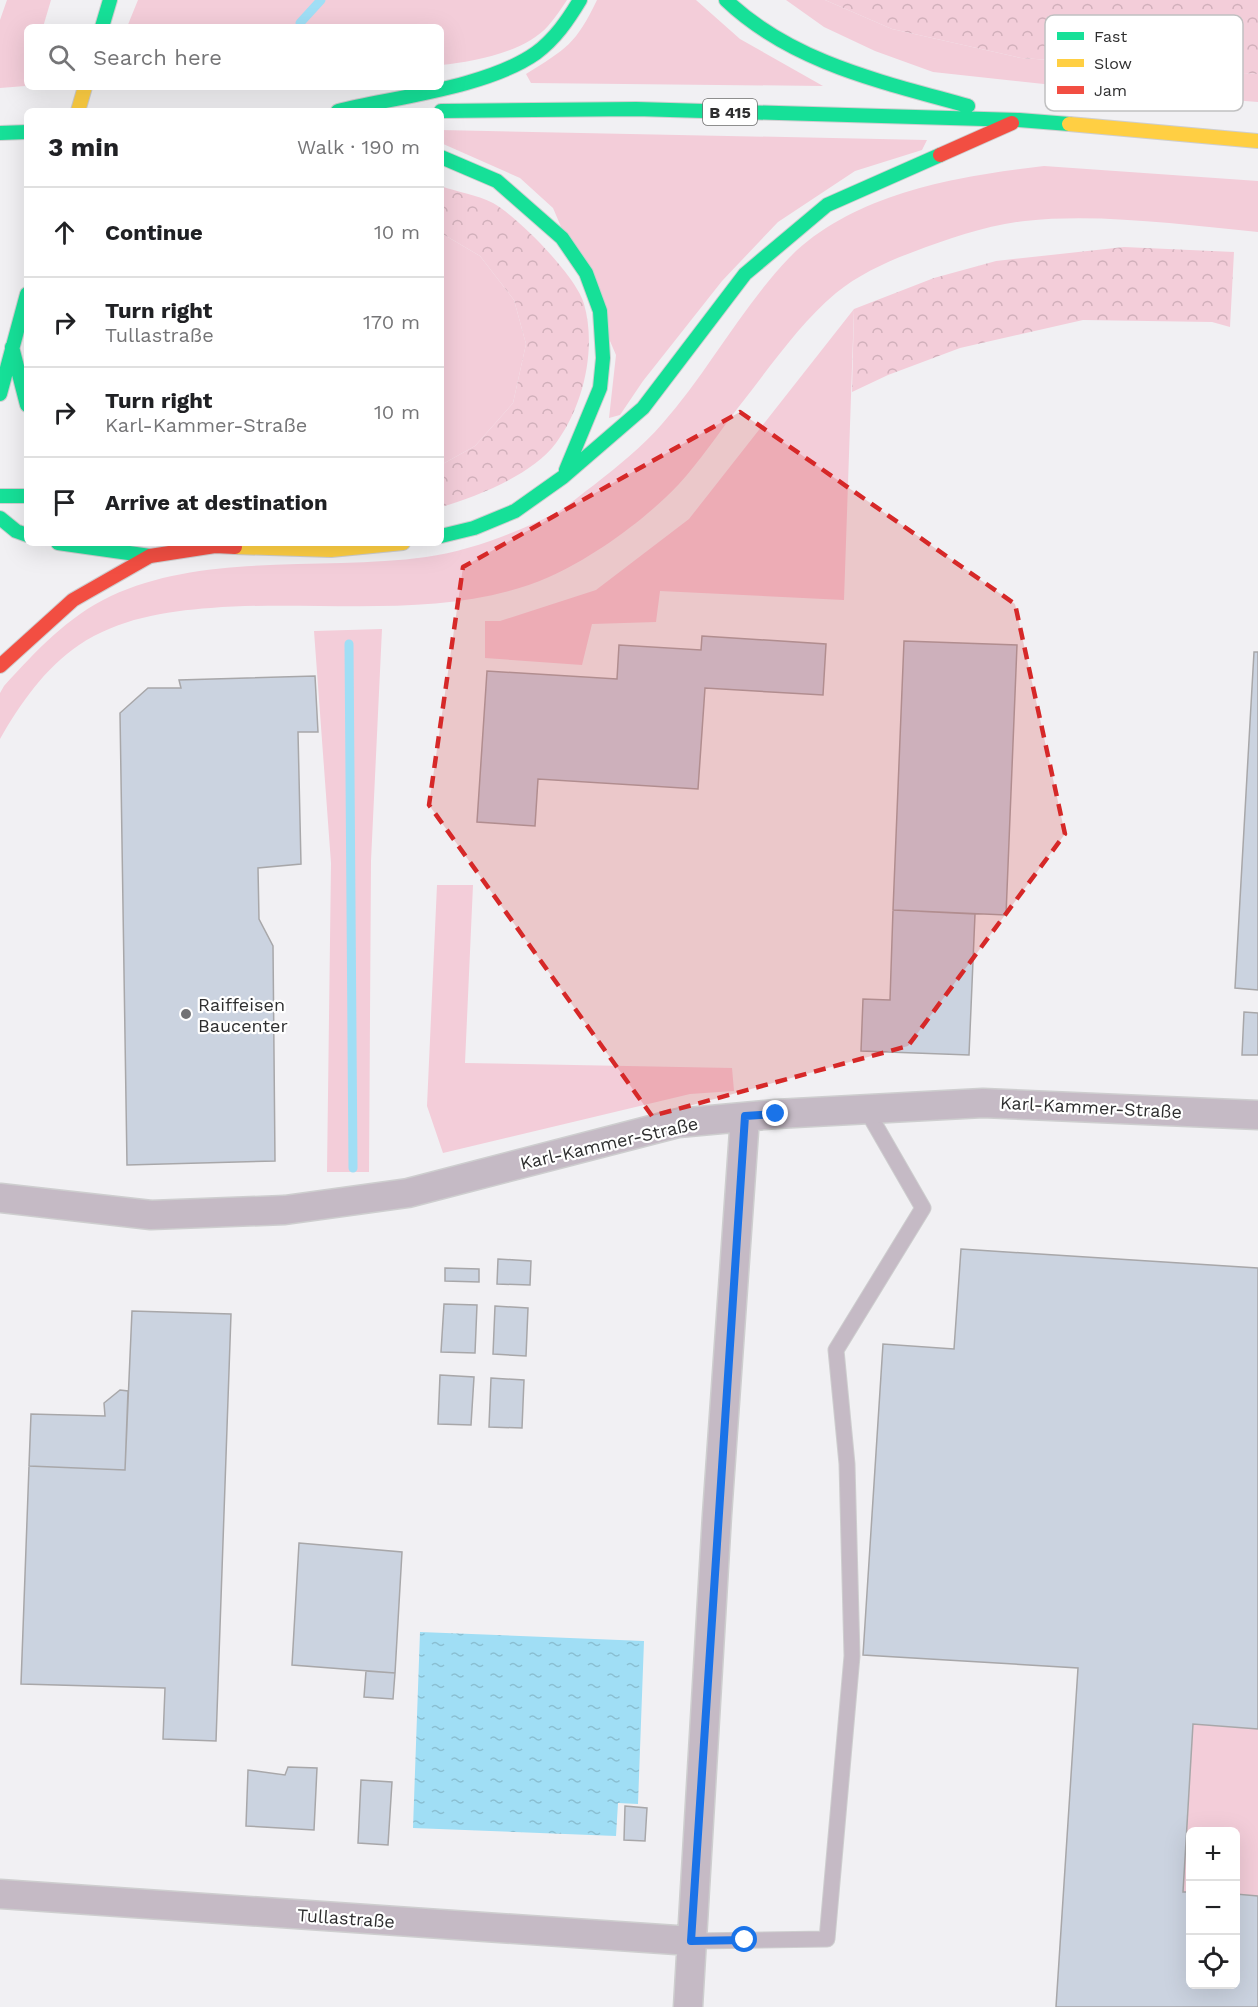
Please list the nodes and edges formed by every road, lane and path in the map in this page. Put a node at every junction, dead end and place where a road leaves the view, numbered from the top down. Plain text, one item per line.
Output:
1 (110, 0) edge
2 (580, 0) edge
3 (726, 0) edge
4 (103, 24) edge
5 (444, 87) edge
6 (84, 90) edge
7 (429, 90) edge
8 (79, 108) edge
9 (351, 108) edge
10 (444, 111) edge
11 (1019, 120) junction
12 (24, 132) edge
13 (0, 133) edge
14 (1258, 141) edge
15 (444, 158) edge
16 (24, 305) edge
17 (12, 347) junction
18 (24, 393) edge
19 (0, 394) edge
20 (563, 477) junction
21 (0, 496) edge
22 (24, 496) edge
23 (0, 518) edge
24 (24, 534) edge
25 (444, 535) edge
26 (79, 546) edge
27 (201, 546) edge
28 (251, 546) edge
29 (372, 546) edge
30 (150, 556) junction
31 (0, 666) edge
32 (866, 1109) junction
33 (1258, 1115) edge
34 (745, 1116) junction
35 (0, 1198) edge
36 (0, 1894) edge
37 (691, 1941) junction
38 (688, 2007) edge

1 - 4 main road
2 - 5 main road
3 - 11 main road
6 - 8 main road
7 - 9 main road
10 - 11 main road, B 415
11 - 14 main road, B 415
11 - 20 main road
12 - 13 main road
15 - 20 main road
16 - 17 main road
17 - 18 main road
17 - 19 main road
20 - 25 main road
21 - 22 main road
23 - 24 main road
26 - 30 main road
27 - 30 main road
28 - 29 main road
30 - 31 main road
32 - 33 street, Karl-Kammer-Straße
32 - 34 street, Karl-Kammer-Straße
32 - 37 lane
34 - 35 street, Karl-Kammer-Straße
34 - 37 street
36 - 37 street, Tullastraße
37 - 38 street

